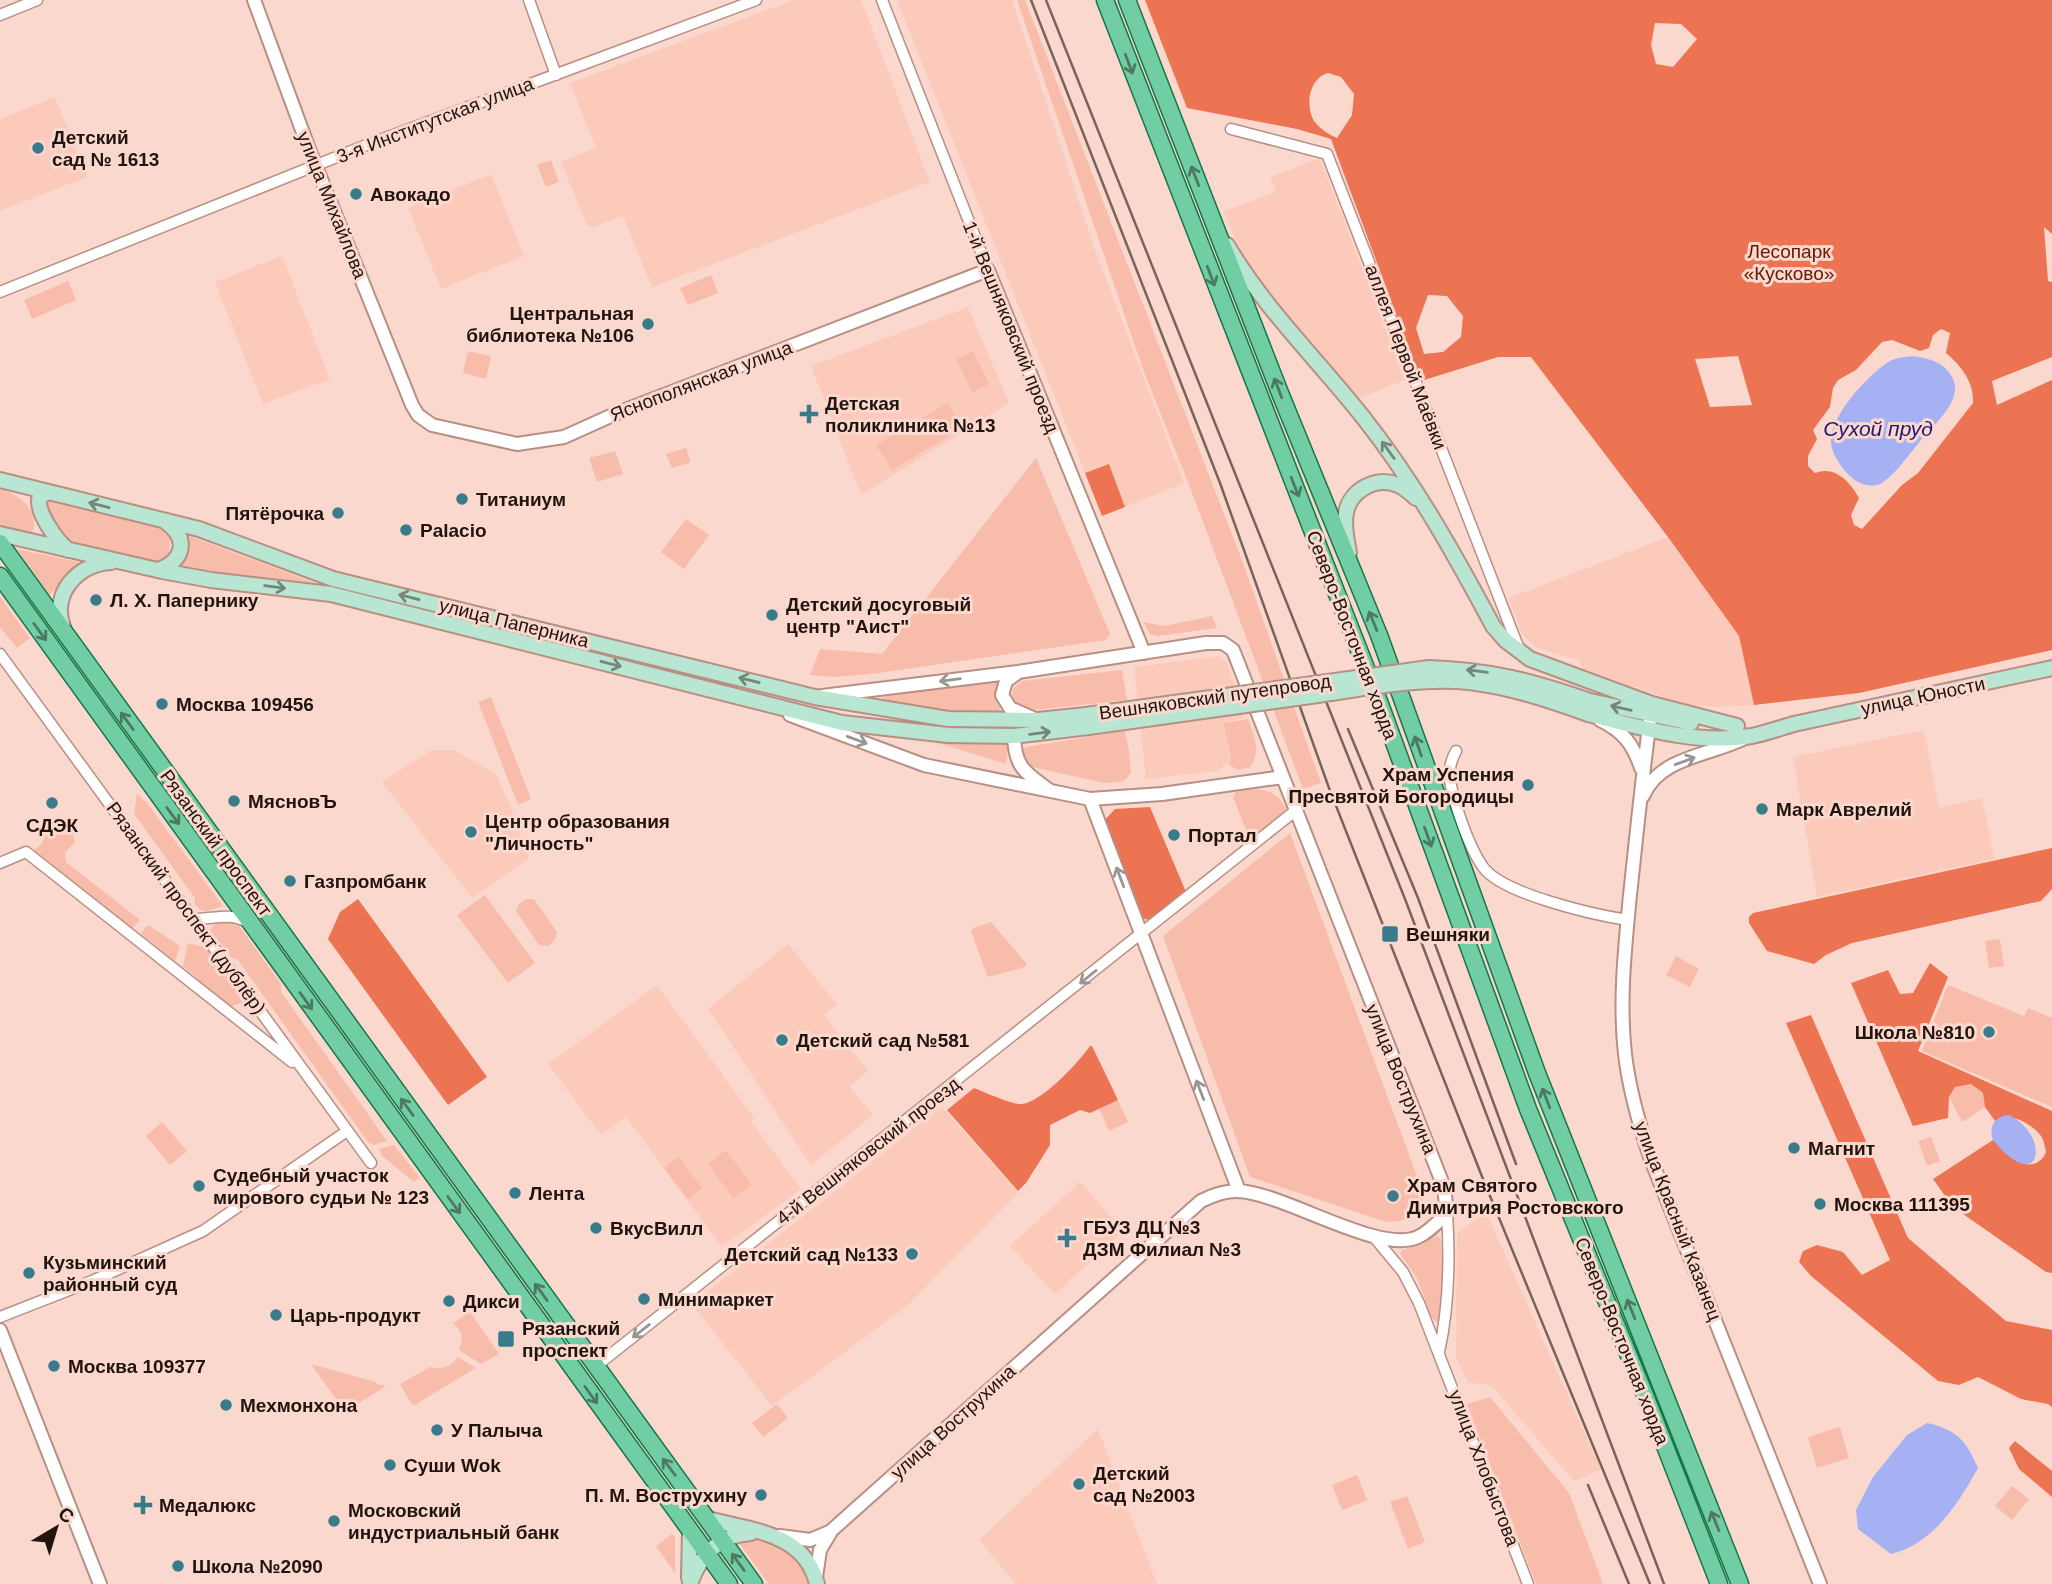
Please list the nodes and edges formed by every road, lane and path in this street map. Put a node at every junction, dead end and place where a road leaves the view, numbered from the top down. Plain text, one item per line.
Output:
1 (37, 0) edge
2 (254, 0) edge
3 (529, 0) edge
4 (756, 0) edge
5 (882, 0) edge
6 (1105, 0) edge
7 (1127, 0) edge
8 (0, 15) edge
9 (556, 75) junction
10 (1231, 129) dead end
11 (316, 165) junction
12 (1212, 220) junction
13 (988, 270) junction
14 (0, 292) edge
15 (414, 408) joint
16 (0, 480) edge
17 (49, 492) junction
18 (1426, 507) junction
19 (165, 522) junction
20 (0, 534) edge
21 (0, 543) edge
22 (69, 551) junction
23 (121, 562) junction
24 (1350, 565) junction
25 (159, 570) junction
26 (0, 576) edge
27 (66, 635) junction
28 (1144, 653) junction
29 (1521, 653) junction
30 (0, 654) edge
31 (2052, 668) edge
32 (1018, 672) junction
33 (815, 697) junction
34 (747, 699) junction
35 (1589, 707) junction
36 (1651, 716) junction
37 (1038, 720) junction
38 (1088, 721) junction
39 (1794, 724) junction
40 (1014, 736) junction
41 (1749, 736) junction
42 (1456, 751) dead end
43 (1643, 774) junction
44 (1283, 777) junction
45 (1052, 793) junction
46 (1090, 799) junction
47 (1639, 806) junction
48 (1295, 811) junction
49 (0, 863) edge
50 (194, 919) junction
51 (1628, 920) junction
52 (250, 924) junction
53 (1141, 934) junction
54 (258, 1008) junction
55 (243, 1021) junction
56 (306, 1073) junction
57 (347, 1130) junction
58 (371, 1163) dead end
59 (1239, 1191) junction
60 (1447, 1213) junction
61 (1374, 1237) junction
62 (0, 1317) edge
63 (0, 1330) edge
64 (1439, 1353) junction
65 (595, 1367) junction
66 (708, 1519) junction
67 (832, 1530) junction
68 (690, 1531) junction
69 (768, 1533) junction
70 (723, 1541) junction
71 (707, 1554) junction
72 (817, 1581) edge
73 (100, 1584) edge
74 (690, 1584) edge
75 (729, 1584) edge
76 (754, 1584) edge
77 (1528, 1584) edge
78 (1719, 1584) edge
79 (1740, 1584) edge
80 (1820, 1584) edge

1 - 8 street
2 - 11 street, улица Михайлова
3 - 9 street
4 - 9 street, 3-я Институтская улица
5 - 13 street, 1-й Вешняковский проезд
6 -> 78 main road, Северо-Восточная хорда
12 -> 7 main road, Северо-Восточная хорда
9 - 11 street, 3-я Институтская улица
10 - 29 street, аллея Первой Маёвки
11 - 14 street, 3-я Институтская улица
11 - 15 street, улица Михайлова
18 -> 12 main road
24 -> 12 main road, Северо-Восточная хорда
13 - 15 street, Яснополянская улица
13 - 28 street, 1-й Вешняковский проезд
16 - 17 main road, улица Паперника
19 -> 17 main road, улица Паперника
17 - 22 main road
18 - 24 main road
18 - 29 main road
19 - 25 main road
33 -> 19 main road, улица Паперника
20 - 22 main road, улица Паперника
21 - 27 main road, Рязанский проспект
22 - 23 main road, улица Паперника
23 - 25 main road, улица Паперника
23 - 27 main road
79 -> 24 main road, Северо-Восточная хорда
25 -> 34 main road, улица Паперника
26 -> 52 main road, Рязанский проспект
65 -> 27 main road, Рязанский проспект
28 - 32 street, улица Вострухина
28 - 44 street, улица Вострухина
29 - 36 main road
30 - 50 street, Рязанский проспект (дублёр)
31 - 39 main road, улица Юности
32 -> 33 street, улица Вострухина
32 - 37 street
33 - 37 main road, улица Паперника
34 - 40 main road, улица Паперника
34 -> 45 street
35 - 36 main road, улица Юности
35 - 38 main road, Вешняковский путепровод, bridge
35 - 43 street
36 - 39 main road, улица Юности
36 - 41 main road, улица Юности
36 - 43 street, улица Красный Казанец
37 - 38 main road, улица Паперника
40 -> 38 main road, улица Паперника
39 - 41 main road, улица Юности
40 - 45 street
47 -> 41 street
42 - 51 street
43 - 47 street, улица Красный Казанец
44 - 46 street
44 - 48 street, улица Вострухина
45 - 46 street
53 -> 46 street
47 - 51 street, улица Красный Казанец
48 - 53 street, 4-й Вешняковский проезд
48 - 60 street, улица Вострухина
49 - 55 street
50 - 52 street
50 - 54 street, Рязанский проспект (дублёр)
51 - 80 street, улица Красный Казанец
52 -> 68 main road, Рязанский проспект
59 -> 53 street
53 -> 65 street, 4-й Вешняковский проезд
54 - 55 street
54 - 56 street, Рязанский проспект (дублёр)
55 - 56 street
56 - 57 street, Рязанский проспект (дублёр)
57 - 58 street, Рязанский проспект (дублёр)
57 - 62 street
59 - 61 street, улица Вострухина
59 - 67 street, улица Вострухина
60 - 61 street, улица Вострухина
60 - 64 street, улица Хлобыстова
61 - 64 street, улица Хлобыстова
63 - 73 street
64 - 77 street, улица Хлобыстова
66 -> 65 main road, Рязанский проспект
66 - 69 main road
66 - 70 main road, Рязанский проспект
67 - 69 street, улица Вострухина
67 - 72 street, улица Вострухина
68 - 71 main road, Рязанский проспект
68 - 74 main road
69 - 70 main road
69 - 72 main road
70 - 71 main road
76 -> 70 main road, Рязанский проспект
71 - 74 main road
71 - 75 main road, Рязанский проспект

